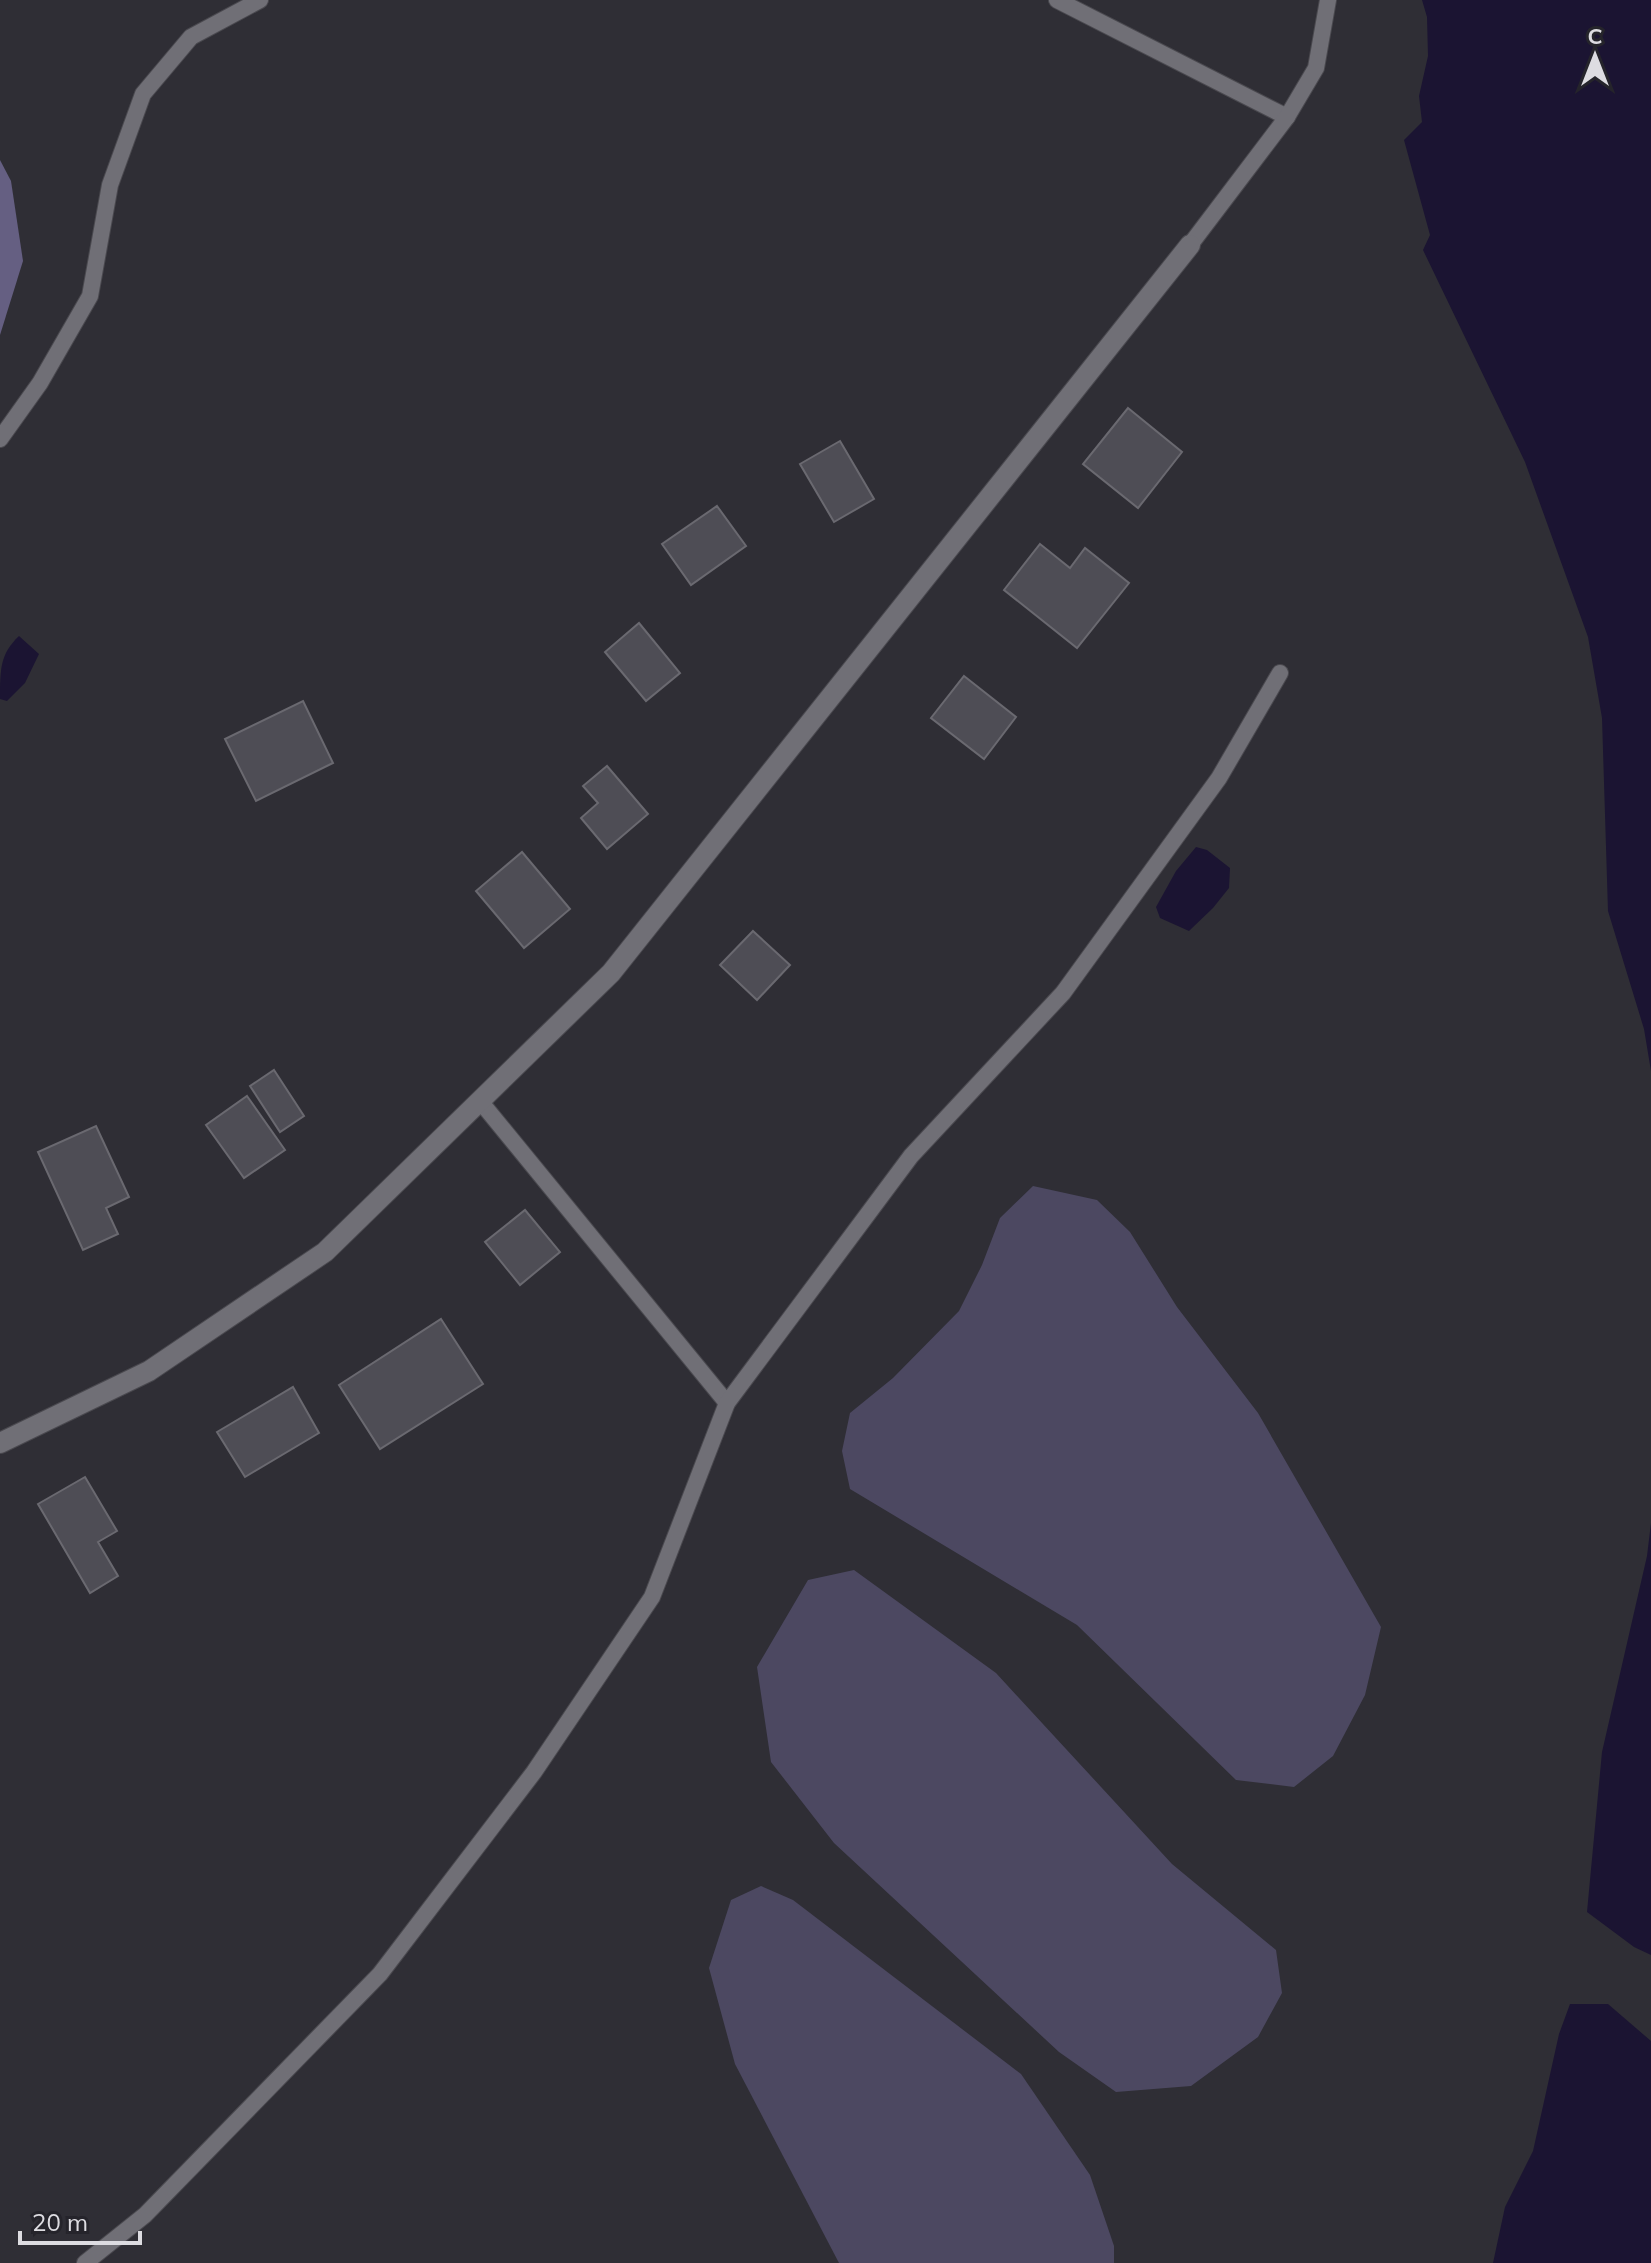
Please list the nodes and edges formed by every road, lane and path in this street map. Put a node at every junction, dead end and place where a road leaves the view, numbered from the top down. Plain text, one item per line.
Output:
1 (260, 0) edge
2 (1057, 0) edge
3 (1328, 0) edge
4 (1287, 117) junction
5 (1190, 245) joint
6 (0, 439) edge
7 (1280, 673) dead end
8 (480, 1101) junction
9 (727, 1403) junction
10 (0, 1443) edge
11 (85, 2263) edge

1 - 6 lane
2 - 4 lane
3 - 4 lane
4 - 5 lane
5 - 8 street
7 - 9 lane
8 - 9 lane
8 - 10 street
9 - 11 lane

